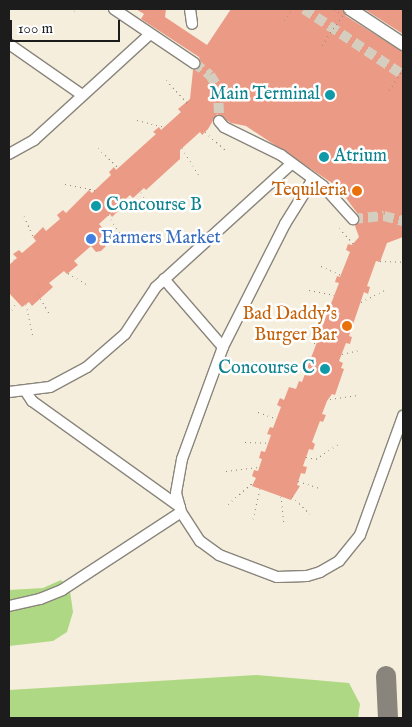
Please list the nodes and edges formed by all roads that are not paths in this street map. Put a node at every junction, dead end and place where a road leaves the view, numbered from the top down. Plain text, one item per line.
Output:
1 (114, 9) edge
2 (190, 9) edge
3 (347, 11) edge
4 (192, 24) dead end
5 (150, 34) junction
6 (9, 44) edge
7 (403, 44) edge
8 (194, 63) tunnel mouth
9 (82, 95) junction
10 (219, 120) dead end
11 (9, 154) edge
12 (291, 164) junction
13 (313, 178) junction
14 (353, 219) dead end
15 (164, 279) junction
16 (223, 347) junction
17 (9, 392) edge
18 (26, 392) junction
19 (403, 416) edge
20 (180, 510) junction
21 (9, 606) edge

1 - 5 lane
2 - 4 lane
3 - 7 main road
5 - 8 lane
5 - 9 lane
6 - 9 lane
9 - 11 lane
10 - 12 lane
12 - 13 lane
12 - 15 lane
13 - 14 lane
13 - 16 lane
15 - 16 lane
15 - 18 lane
16 - 20 lane
17 - 18 lane
18 - 20 lane
19 - 20 lane
20 - 21 lane

